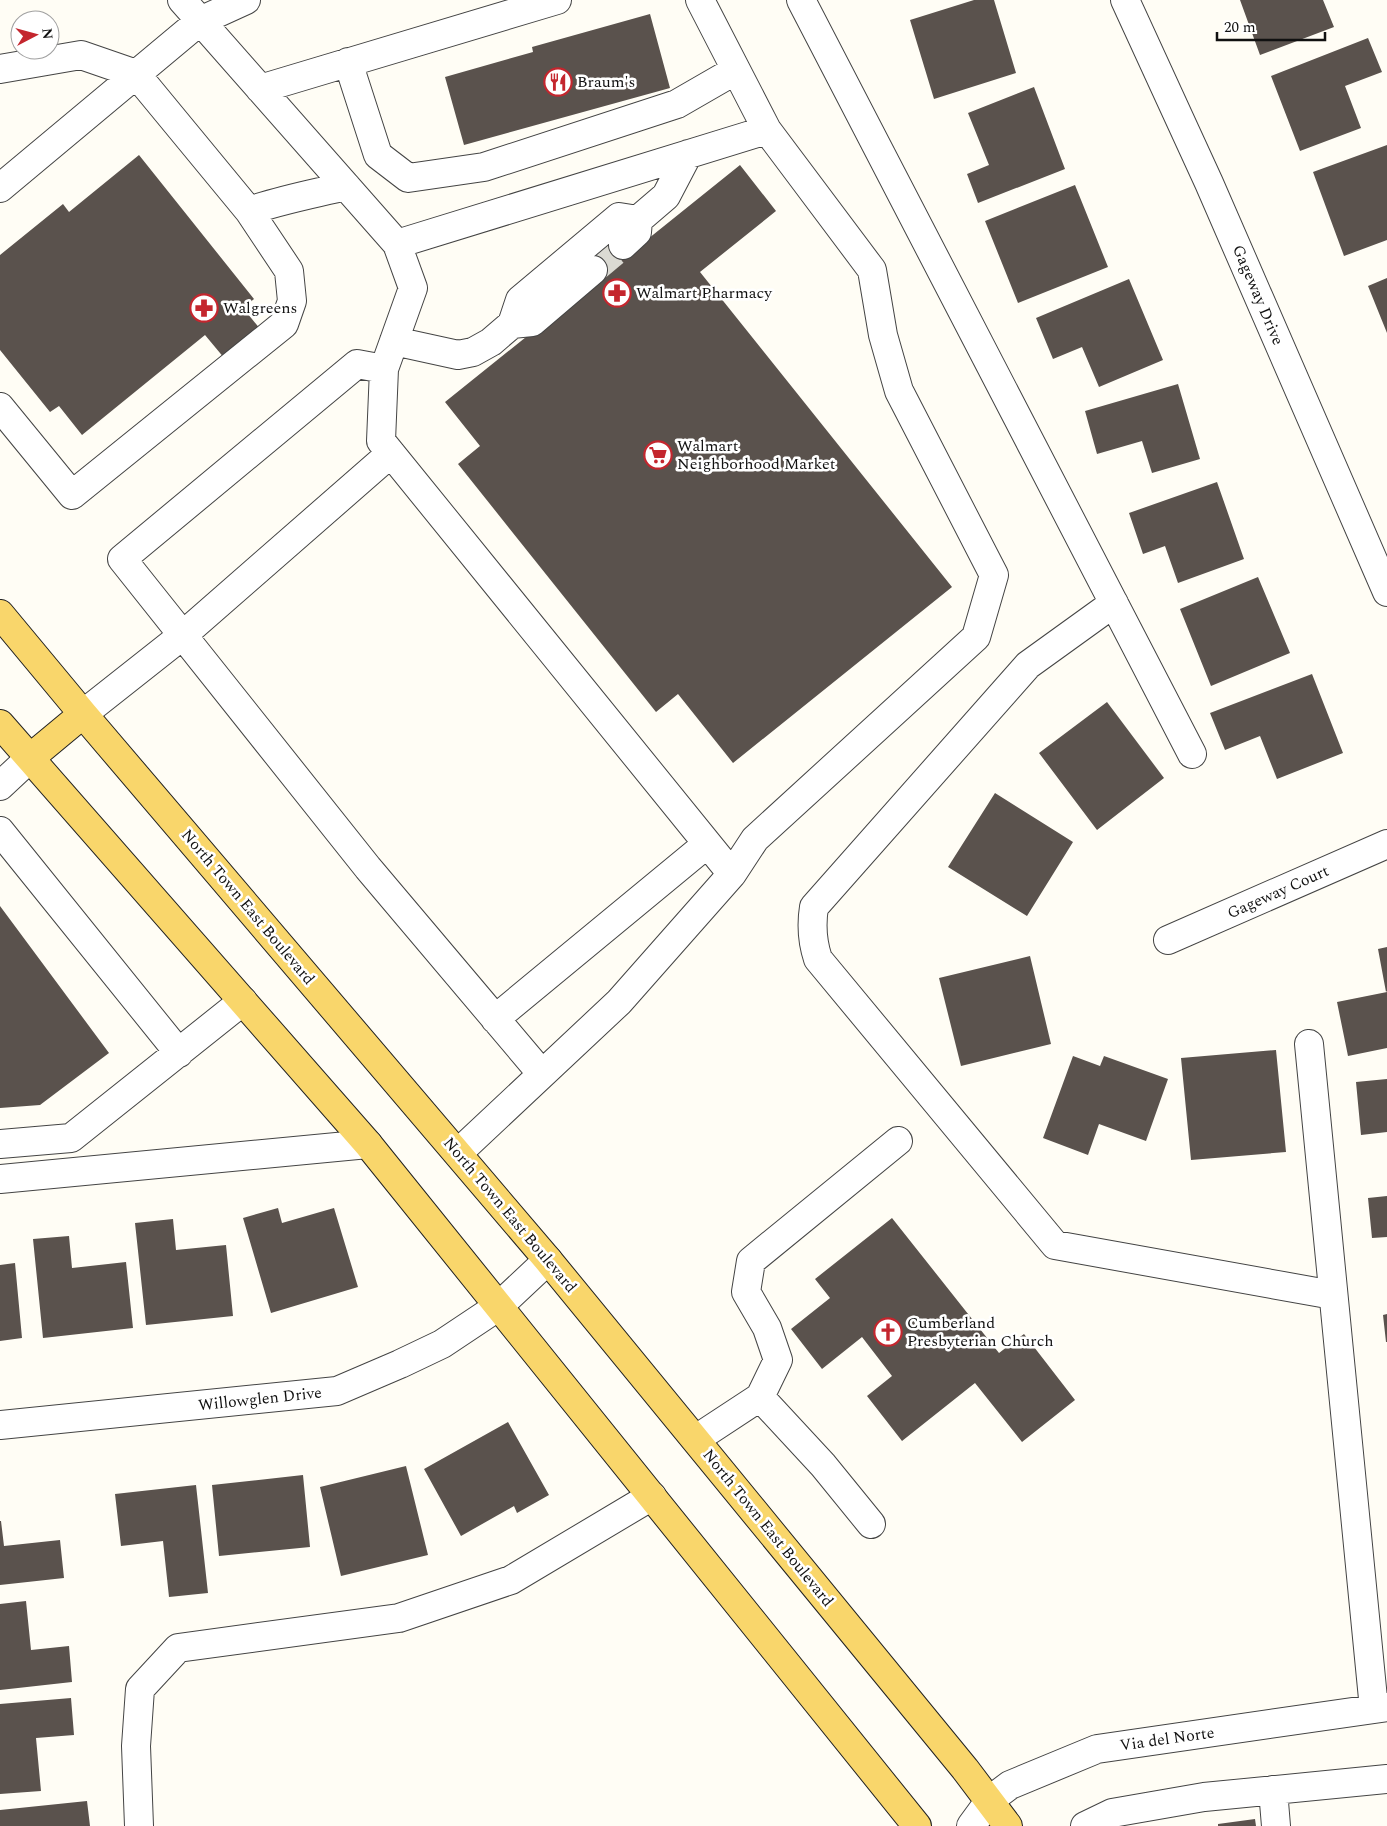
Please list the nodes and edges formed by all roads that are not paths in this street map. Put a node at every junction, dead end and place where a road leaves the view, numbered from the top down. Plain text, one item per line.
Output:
1 (182, 0) edge
2 (246, 0) edge
3 (557, 0) edge
4 (700, 0) edge
5 (801, 0) edge
6 (1125, 0) edge
7 (200, 21) junction
8 (348, 62) junction
9 (0, 69) edge
10 (736, 70) junction
11 (136, 74) junction
12 (260, 89) junction
13 (767, 130) junction
14 (688, 154) junction
15 (346, 186) junction
16 (0, 188) edge
17 (249, 211) junction
18 (638, 220) junction
19 (397, 244) junction
20 (623, 245) tunnel mouth
21 (593, 270) tunnel mouth
22 (512, 324) junction
23 (394, 341) junction
24 (384, 369) junction
25 (0, 407) edge
26 (390, 454) junction
27 (1387, 592) edge
28 (1114, 603) junction
29 (0, 614) edge
30 (183, 635) junction
31 (83, 714) junction
32 (0, 724) edge
33 (1192, 754) dead end
34 (30, 758) junction
35 (0, 786) edge
36 (0, 831) edge
37 (707, 844) junction
38 (1387, 844) edge
39 (732, 874) junction
40 (1168, 940) dead end
41 (243, 1001) junction
42 (495, 1018) junction
43 (1309, 1044) dead end
44 (179, 1053) junction
45 (542, 1074) junction
46 (898, 1141) dead end
47 (0, 1144) edge
48 (368, 1144) junction
49 (458, 1154) junction
50 (0, 1179) edge
51 (548, 1260) junction
52 (1333, 1295) junction
53 (499, 1306) junction
54 (760, 1397) junction
55 (0, 1426) edge
56 (696, 1440) junction
57 (652, 1496) junction
58 (871, 1524) dead end
59 (1380, 1708) edge
60 (1387, 1780) edge
61 (1273, 1790) junction
62 (990, 1800) junction
63 (139, 1826) edge
64 (917, 1826) edge
65 (971, 1826) edge
66 (1008, 1826) edge
67 (1085, 1826) edge
68 (1276, 1826) edge

1 - 7 street
2 - 7 street
3 - 8 street
4 - 10 street
5 - 28 street
6 - 27 street, Gageway Drive
7 - 11 street
7 - 12 street
8 - 10 street
8 - 12 street
9 - 11 street
10 - 13 street
11 - 16 street
11 - 17 street
12 - 15 street
13 - 14 street
13 - 39 street
14 - 18 street
14 - 19 street
15 - 17 street
15 - 19 street
17 - 25 street
18 - 20 street
18 - 22 street
19 - 23 street
21 - 22 street
22 - 23 street
23 - 24 street
24 - 26 street
24 - 30 street
26 - 30 street
26 - 37 street
28 - 33 street
28 - 52 street
29 - 31 main road, North Town East Boulevard
30 - 31 street
30 - 42 street
31 - 34 main road
31 - 49 main road, North Town East Boulevard
32 - 34 main road
34 - 35 street
34 - 41 main road
36 - 44 street
37 - 39 street
37 - 42 street
38 - 40 street, Gageway Court
39 - 45 street
41 - 44 street
41 - 48 main road
42 - 45 street
43 - 52 street
44 - 47 street
45 - 49 street
46 - 54 street
48 - 50 street
48 - 53 main road
49 - 51 main road, North Town East Boulevard
51 - 53 street, Willowglen Drive
51 - 56 main road, North Town East Boulevard
52 - 59 street
53 - 55 street, Willowglen Drive
53 - 57 main road
54 - 56 street
54 - 58 street
56 - 62 main road, North Town East Boulevard
57 - 63 street
57 - 64 main road
59 - 62 street, Via del Norte
60 - 61 street
61 - 67 street
61 - 68 street
62 - 65 street, Via del Norte
62 - 66 main road, North Town East Boulevard

